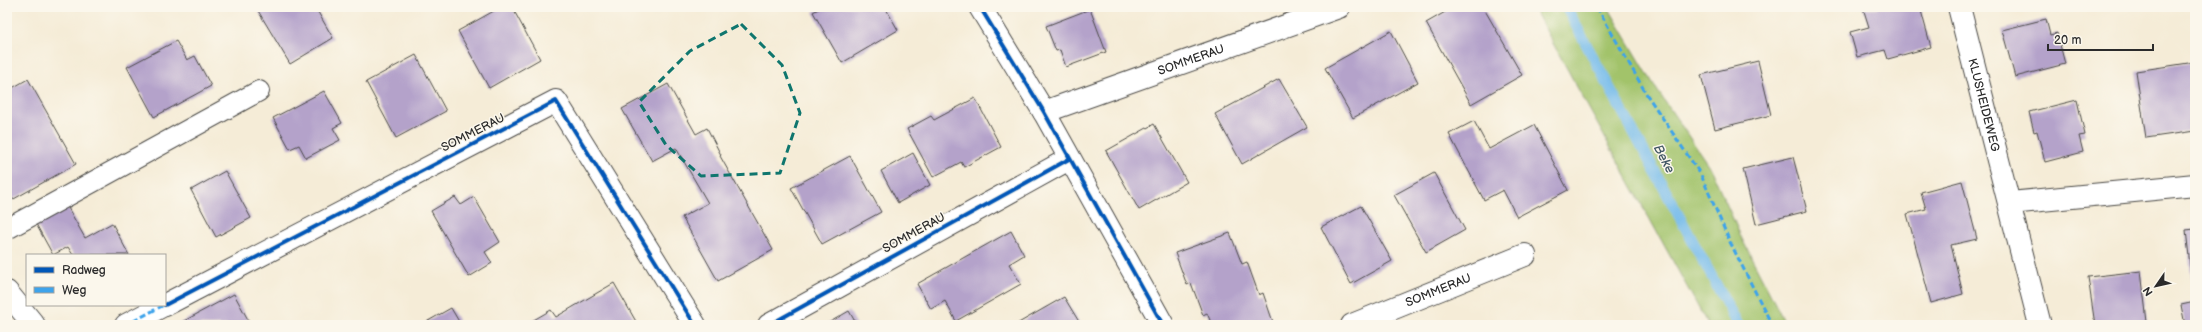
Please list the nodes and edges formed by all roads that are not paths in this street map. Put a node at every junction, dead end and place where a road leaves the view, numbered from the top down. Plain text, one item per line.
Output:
1 (980, 7) edge
2 (1339, 7) edge
3 (1959, 7) edge
4 (260, 91) dead end
5 (1044, 112) junction
6 (1069, 159) junction
7 (2195, 185) edge
8 (2010, 203) junction
9 (7, 229) edge
10 (1525, 255) dead end
11 (7, 292) edge
12 (166, 304) edge
13 (163, 306) edge
14 (34, 325) edge
15 (126, 325) edge
16 (695, 325) edge
17 (769, 325) edge
18 (1163, 325) edge
19 (1352, 325) edge
20 (2040, 325) edge

1 - 5 street
2 - 5 street, SOMMERAU
3 - 8 street, KLUSHEIDEWEG
4 - 9 lane
5 - 6 street
6 - 17 street, SOMMERAU
6 - 18 street
7 - 8 street
8 - 20 street, KLUSHEIDEWEG
10 - 19 street, SOMMERAU
11 - 14 street
12 - 16 street, SOMMERAU
13 - 15 street, SOMMERAU

